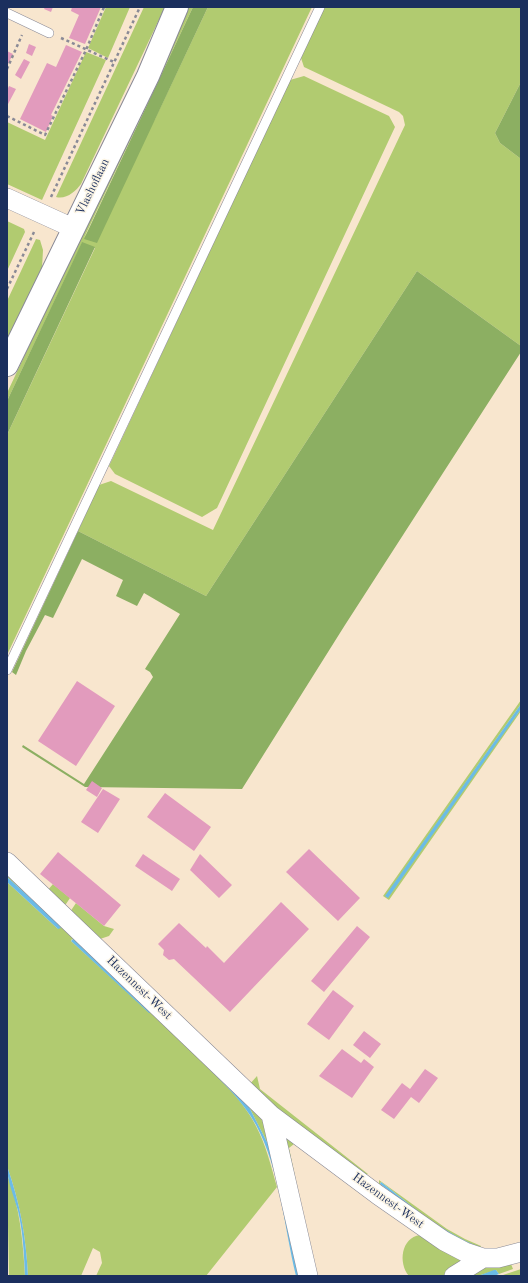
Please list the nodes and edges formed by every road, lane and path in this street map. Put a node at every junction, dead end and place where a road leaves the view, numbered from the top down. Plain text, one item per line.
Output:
1 (104, 7) edge
2 (140, 7) edge
3 (177, 7) edge
4 (320, 7) edge
5 (7, 13) edge
6 (27, 23) junction
7 (50, 33) joint
8 (86, 50) junction
9 (114, 62) junction
10 (7, 69) edge
11 (7, 116) edge
12 (7, 198) edge
13 (43, 214) junction
14 (73, 228) junction
15 (7, 289) edge
16 (7, 365) edge
17 (7, 670) edge
18 (7, 862) edge
19 (271, 1115) junction
20 (521, 1252) edge
21 (483, 1258) junction
22 (308, 1276) edge
23 (454, 1276) edge

1 - 8 path
2 - 9 path
3 - 14 street, Vlashoflaan
4 - 17 lane
5 - 6 lane
6 - 7 lane
6 - 10 path
7 - 8 path
8 - 9 path
8 - 11 path
9 - 13 path
12 - 13 street
13 - 14 street
13 - 15 path
14 - 16 street, Vlashoflaan
18 - 19 street, Hazennest-West
19 - 21 street, Hazennest-West
19 - 22 street
20 - 21 street
21 - 23 street

